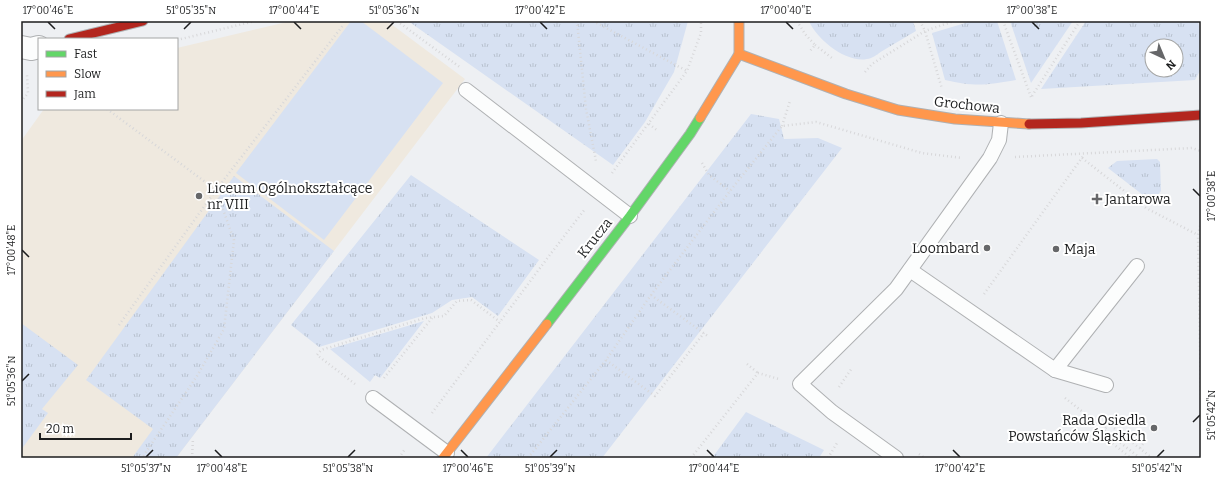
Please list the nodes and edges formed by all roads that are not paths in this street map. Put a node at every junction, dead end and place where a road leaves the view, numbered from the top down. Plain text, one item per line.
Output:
1 (143, 21) edge
2 (739, 21) edge
3 (73, 38) edge
4 (21, 47) edge
5 (38, 47) edge
6 (739, 54) junction
7 (466, 90) dead end
8 (1201, 115) edge
9 (1001, 123) junction
10 (630, 216) junction
11 (1137, 266) dead end
12 (910, 270) junction
13 (1055, 370) junction
14 (1106, 385) dead end
15 (372, 397) road end
16 (445, 455) edge
17 (896, 458) edge

1 - 3 street
2 - 6 street
4 - 5 street
6 - 9 street, Grochowa
6 - 10 street, Krucza
7 - 10 lane
8 - 9 street, Grochowa
9 - 12 lane
10 - 16 street, Krucza
11 - 13 lane
12 - 13 lane
12 - 17 lane
13 - 14 lane
15 - 16 lane

